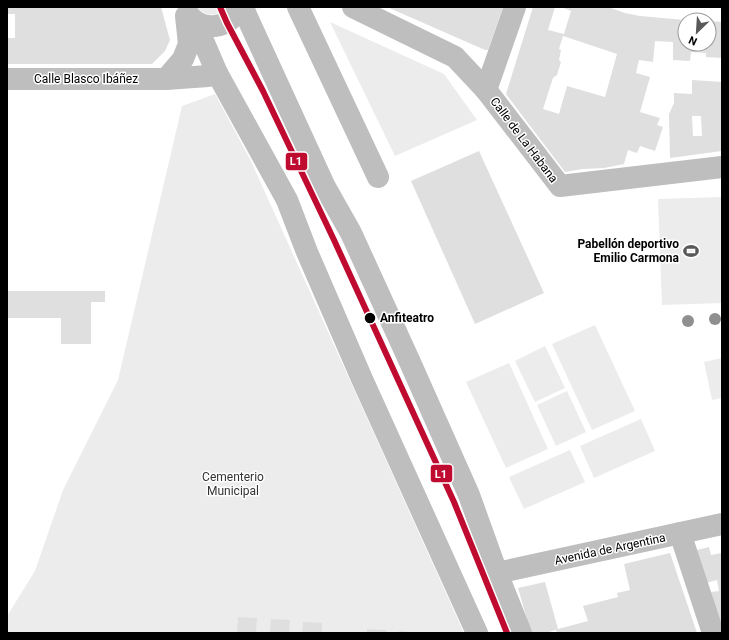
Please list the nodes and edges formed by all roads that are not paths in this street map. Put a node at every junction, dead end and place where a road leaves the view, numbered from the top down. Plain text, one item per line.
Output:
1 (239, 7) edge
2 (244, 7) edge
3 (298, 7) edge
4 (353, 7) edge
5 (515, 7) edge
6 (188, 14) edge
7 (217, 73) junction
8 (7, 79) edge
9 (166, 79) junction
10 (486, 90) junction
11 (722, 167) edge
12 (378, 177) dead end
13 (722, 524) edge
14 (680, 533) junction
15 (497, 573) junction
16 (477, 633) edge
17 (521, 633) edge
18 (713, 633) edge

1 - 6 street
2 - 15 street
3 - 12 street
4 - 10 street, Calle de La Habana
5 - 10 street
6 - 7 street
6 - 9 street
7 - 9 street, Calle Blasco Ibáñez
7 - 16 street
8 - 9 street, Calle Blasco Ibáñez
10 - 11 street, Calle de La Habana
13 - 14 street, Avenida de Argentina
14 - 15 street, Avenida de Argentina
14 - 18 street
15 - 17 street

